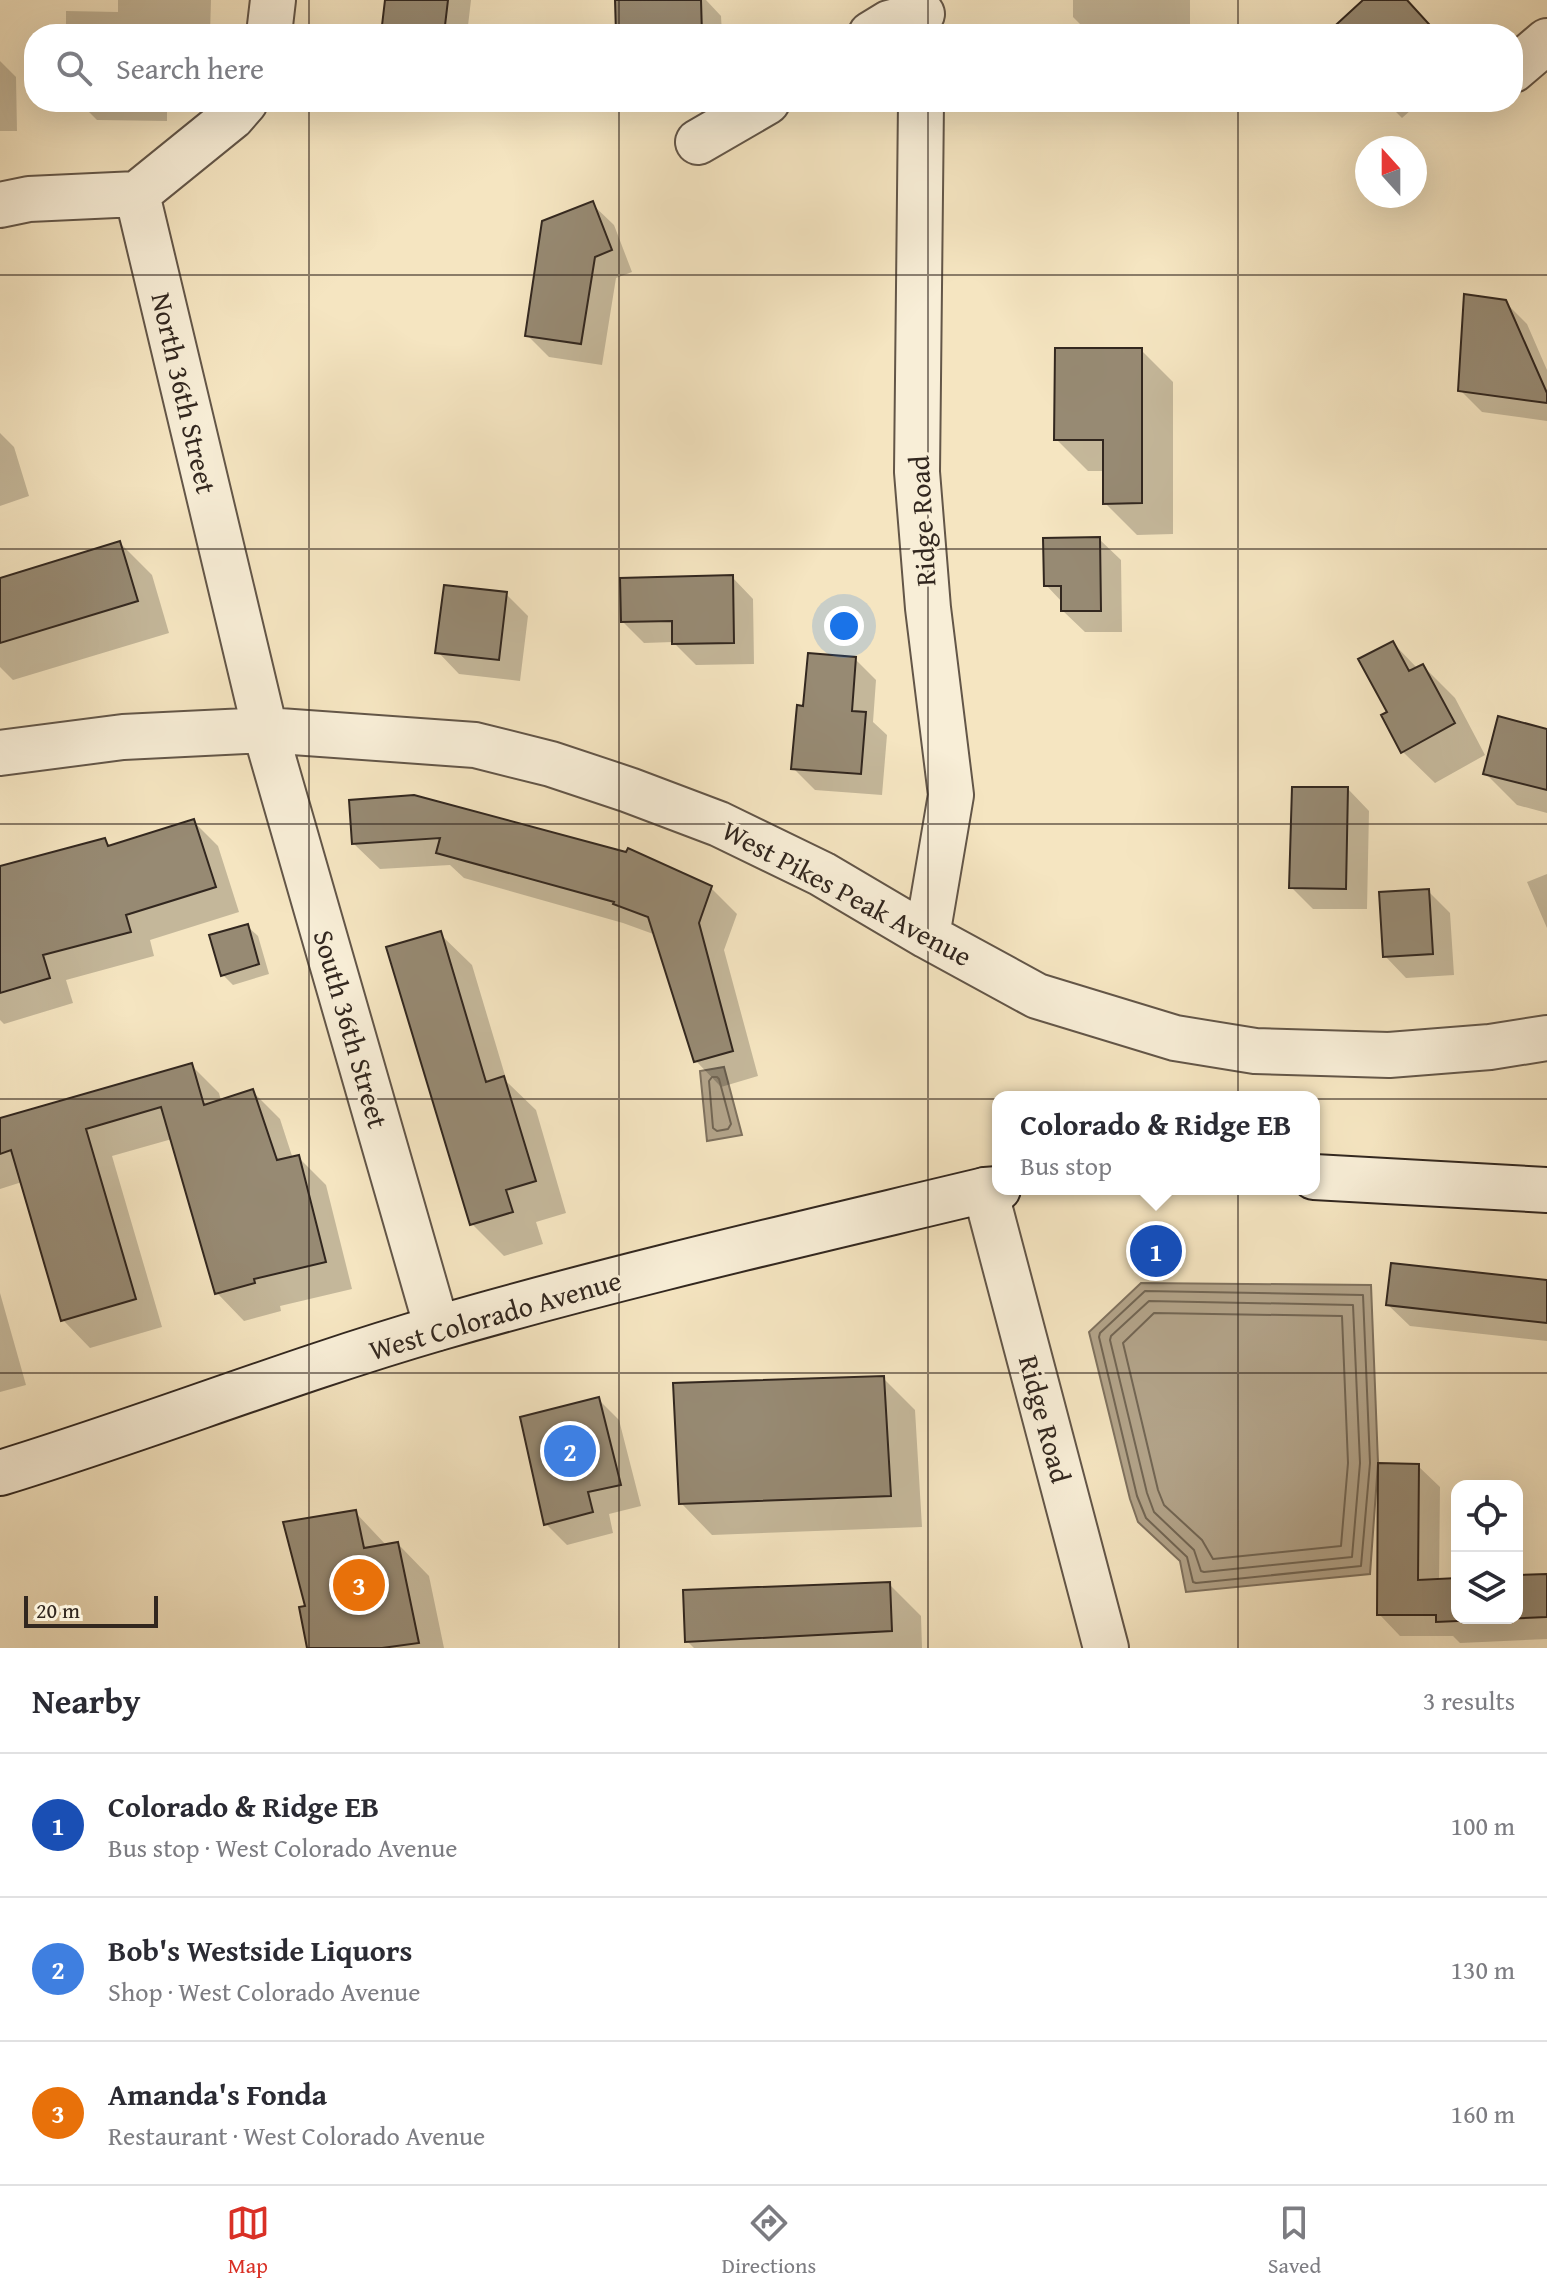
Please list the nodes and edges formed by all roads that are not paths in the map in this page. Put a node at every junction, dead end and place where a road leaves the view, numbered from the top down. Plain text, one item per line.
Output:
1 (273, 0) edge
2 (922, 16) edge
3 (270, 24) edge
4 (887, 24) edge
5 (1547, 41) edge
6 (1523, 61) edge
7 (236, 112) edge
8 (750, 112) edge
9 (921, 112) edge
10 (698, 142) dead end
11 (137, 194) junction
12 (0, 205) edge
13 (265, 730) junction
14 (0, 753) edge
15 (927, 936) junction
16 (1547, 1038) edge
17 (1320, 1177) edge
18 (991, 1190) edge
19 (1547, 1190) edge
20 (992, 1195) edge
21 (437, 1328) junction
22 (0, 1473) edge
23 (1106, 1648) edge

1 - 3 street
2 - 4 street
5 - 6 street
7 - 11 street
8 - 10 street
9 - 15 street, Ridge Road
11 - 12 street
11 - 13 street, North 36th Street
13 - 14 street, West Pikes Peak Avenue
13 - 15 street, West Pikes Peak Avenue
13 - 21 street, South 36th Street
15 - 16 street, West Pikes Peak Avenue
17 - 19 street
18 - 21 street, West Colorado Avenue
20 - 23 street, Ridge Road
21 - 22 street, West Colorado Avenue

